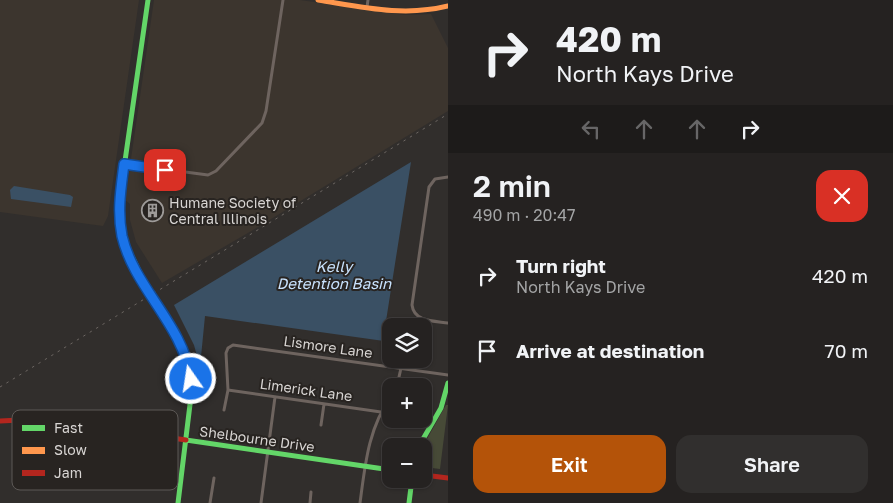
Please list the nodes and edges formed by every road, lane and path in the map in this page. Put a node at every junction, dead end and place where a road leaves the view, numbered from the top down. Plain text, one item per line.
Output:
1 (148, 0) edge
2 (283, 0) edge
3 (318, 0) edge
4 (368, 0) edge
5 (448, 6) edge
6 (367, 7) junction
7 (124, 164) junction
8 (448, 177) edge
9 (448, 323) edge
10 (382, 365) edge
11 (401, 368) joint
12 (448, 375) edge
13 (399, 378) edge
14 (448, 382) edge
15 (228, 390) junction
16 (276, 397) junction
17 (446, 400) edge
18 (324, 404) junction
19 (224, 410) dead end
20 (381, 412) joint
21 (321, 425) dead end
22 (424, 438) edge
23 (178, 439) edge
24 (186, 440) junction
25 (268, 452) junction
26 (365, 466) junction
27 (382, 469) edge
28 (432, 476) edge
29 (214, 478) dead end
30 (448, 478) edge
31 (411, 488) edge
32 (311, 492) dead end
33 (178, 503) edge
34 (210, 503) edge
35 (260, 503) edge
36 (310, 503) edge
37 (360, 503) edge
38 (409, 503) edge

1 - 7 main road
2 - 7 street
3 - 6 main road
4 - 6 street
5 - 6 main road
7 - 24 main road, bridge
8 - 9 street
10 - 15 street, Lismore Lane
11 - 12 street, Lismore Lane
11 - 13 street
14 - 17 main road
15 - 16 street, Limerick Lane
15 - 19 street
16 - 18 street, Limerick Lane
16 - 25 street
17 - 22 main road
18 - 20 street, Limerick Lane
18 - 21 street
20 - 26 street
23 - 24 main road, Shelbourne Drive
24 - 25 main road, Shelbourne Drive
24 - 33 main road
25 - 26 main road, Shelbourne Drive
25 - 35 street
26 - 27 main road, Shelbourne Drive
26 - 37 street
28 - 30 main road
29 - 34 street
31 - 38 main road
32 - 36 street

